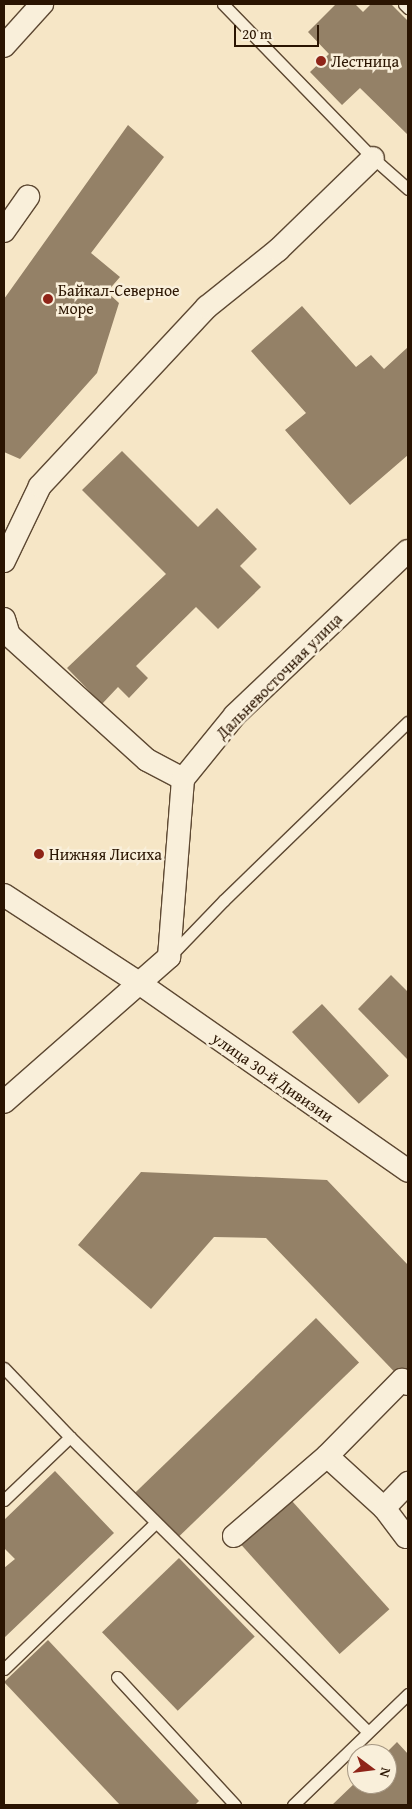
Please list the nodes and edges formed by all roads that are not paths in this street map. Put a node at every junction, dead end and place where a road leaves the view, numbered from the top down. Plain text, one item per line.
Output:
1 (42, 4) edge
2 (223, 4) edge
3 (404, 4) edge
4 (408, 8) edge
5 (4, 46) edge
6 (373, 158) junction
7 (408, 189) edge
8 (28, 197) dead end
9 (4, 231) edge
10 (408, 551) edge
11 (4, 561) edge
12 (4, 620) edge
13 (408, 722) edge
14 (183, 779) junction
15 (4, 895) edge
16 (169, 957) junction
17 (138, 984) junction
18 (4, 1102) edge
19 (408, 1171) edge
20 (4, 1368) edge
21 (408, 1384) edge
22 (70, 1437) junction
23 (327, 1456) junction
24 (408, 1482) edge
25 (4, 1500) edge
26 (384, 1508) junction
27 (156, 1522) junction
28 (234, 1536) dead end
29 (407, 1538) edge
30 (4, 1669) edge
31 (117, 1677) dead end
32 (408, 1694) edge
33 (368, 1732) junction
34 (235, 1805) edge
35 (293, 1805) edge

1 - 5 street
2 - 6 lane
3 - 4 lane
6 - 7 lane
6 - 11 street
8 - 9 street
10 - 14 street, Дальневосточная улица
12 - 14 street
13 - 16 lane
14 - 16 street
15 - 17 street, улица 30-й Дивизии
16 - 17 street
17 - 18 street
17 - 19 street, улица 30-й Дивизии
20 - 22 lane
21 - 23 street
22 - 25 lane
22 - 27 lane
23 - 26 street
23 - 28 street
24 - 26 street
26 - 29 street
27 - 30 lane
27 - 33 lane
31 - 34 lane
32 - 33 lane
33 - 35 lane

